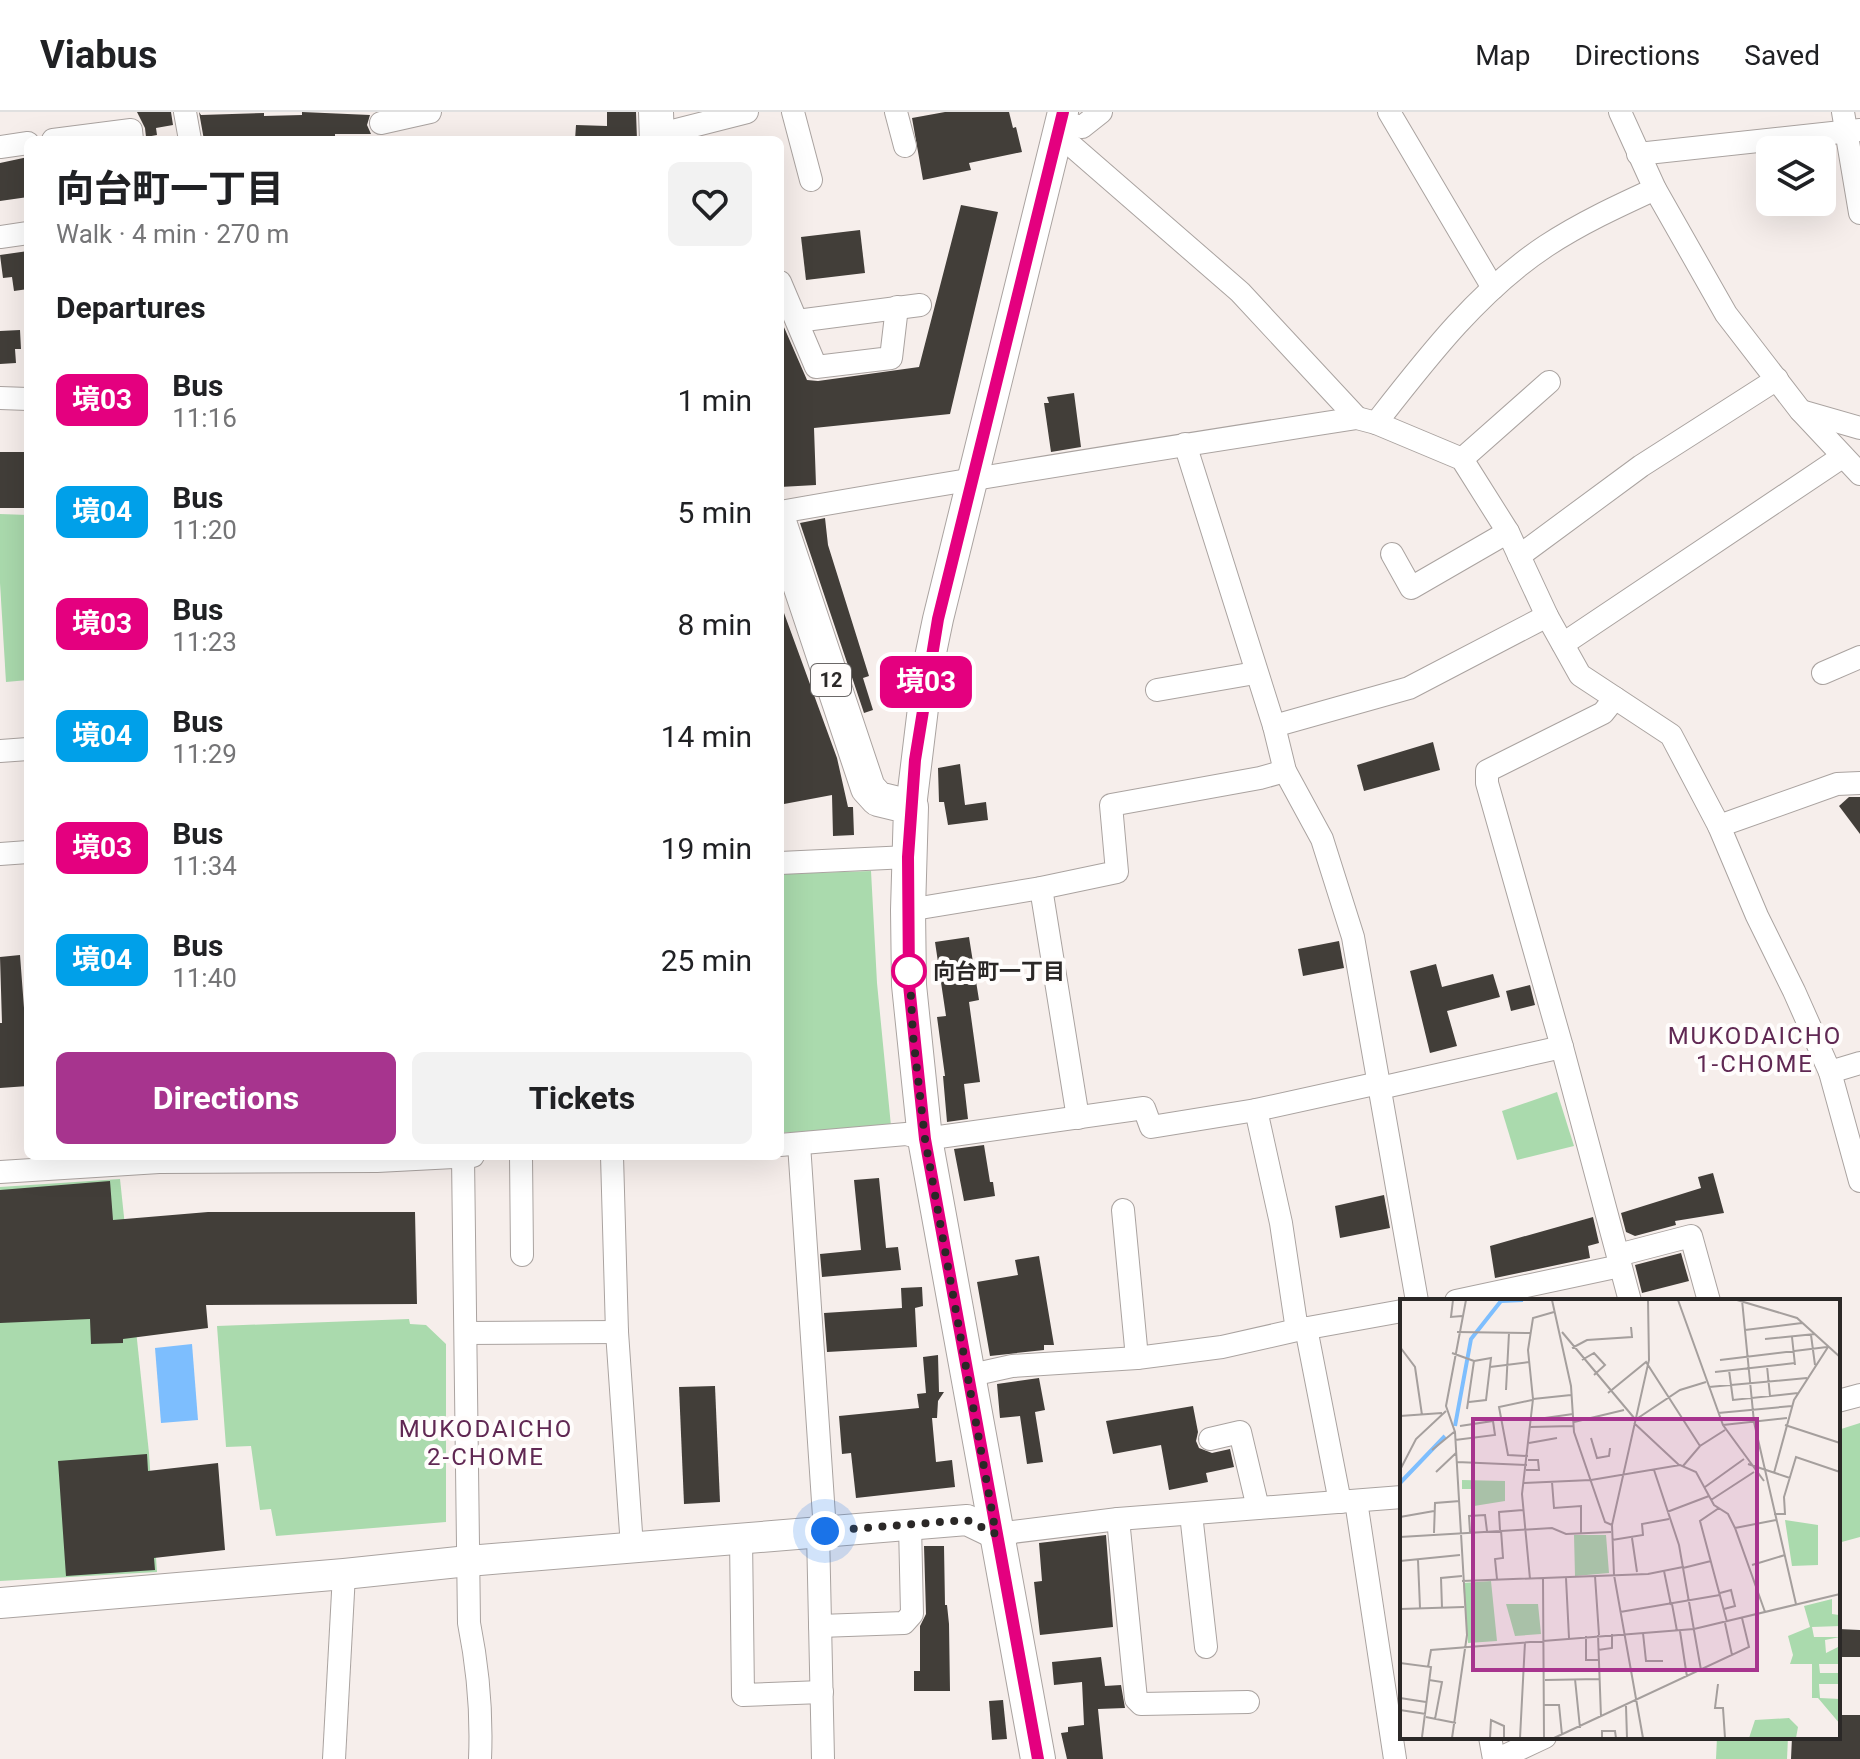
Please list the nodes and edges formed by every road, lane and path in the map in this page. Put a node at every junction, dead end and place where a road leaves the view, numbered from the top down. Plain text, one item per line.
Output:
1 (185, 112) edge
2 (430, 112) edge
3 (747, 112) edge
4 (793, 112) edge
5 (896, 112) edge
6 (1101, 112) edge
7 (1389, 112) edge
8 (1620, 112) edge
9 (381, 125) edge
10 (1060, 125) edge
11 (1849, 125) edge
12 (656, 129) edge
13 (84, 136) edge
14 (132, 136) edge
15 (189, 136) edge
16 (24, 144) edge
17 (905, 146) dead end
18 (0, 147) edge
19 (1638, 154) junction
20 (811, 180) dead end
21 (1655, 189) junction
22 (1860, 213) edge
23 (24, 234) edge
24 (0, 237) edge
25 (1493, 288) junction
26 (784, 291) edge
27 (920, 305) dead end
28 (897, 307) junction
29 (797, 321) junction
30 (1777, 379) junction
31 (1549, 382) dead end
32 (0, 398) edge
33 (24, 399) edge
34 (1800, 410) junction
35 (1366, 420) junction
36 (1860, 428) edge
37 (1185, 444) junction
38 (1842, 457) junction
39 (1462, 459) junction
40 (1860, 474) edge
41 (972, 479) junction
42 (784, 511) edge
43 (1508, 532) junction
44 (784, 537) edge
45 (1392, 554) dead end
46 (1519, 556) junction
47 (1547, 616) junction
48 (1563, 644) junction
49 (1860, 657) edge
50 (1255, 673) junction
51 (1823, 673) dead end
52 (1157, 690) dead end
53 (1615, 698) junction
54 (1274, 726) junction
55 (24, 749) edge
56 (0, 751) edge
57 (1285, 771) junction
58 (1860, 783) edge
59 (911, 807) junction
60 (1719, 826) junction
61 (24, 852) edge
62 (0, 854) edge
63 (908, 857) junction
64 (784, 863) edge
65 (1046, 887) junction
66 (908, 910) junction
67 (1562, 1047) junction
68 (1860, 1063) edge
69 (1830, 1072) junction
70 (1380, 1086) junction
71 (1256, 1110) junction
72 (1078, 1118) junction
73 (925, 1139) junction
74 (789, 1145) edge
75 (147, 1160) edge
76 (468, 1160) edge
77 (521, 1160) edge
78 (612, 1160) edge
79 (0, 1172) edge
80 (1860, 1181) edge
81 (1123, 1210) dead end
82 (522, 1255) dead end
83 (1619, 1261) junction
84 (1417, 1299) edge
85 (1464, 1299) edge
86 (1629, 1299) edge
87 (1708, 1299) edge
88 (1400, 1311) edge
89 (1302, 1329) junction
90 (617, 1332) junction
91 (466, 1333) junction
92 (1137, 1358) junction
93 (967, 1376) junction
94 (1860, 1395) edge
95 (1840, 1400) edge
96 (1210, 1439) dead end
97 (1400, 1497) edge
98 (1348, 1502) junction
99 (1258, 1508) junction
100 (1191, 1514) junction
101 (1118, 1519) junction
102 (910, 1525) junction
103 (822, 1532) junction
104 (996, 1534) junction
105 (741, 1538) junction
106 (632, 1547) junction
107 (468, 1561) junction
108 (344, 1574) junction
109 (0, 1603) edge
110 (820, 1626) junction
111 (1206, 1647) dead end
112 (822, 1692) junction
113 (1248, 1702) dead end
114 (1491, 1739) edge
115 (1541, 1739) edge
116 (334, 1759) edge
117 (480, 1759) edge
118 (823, 1759) edge
119 (1038, 1759) edge
120 (1395, 1759) edge
121 (1496, 1759) edge

1 - 15 street
2 - 9 street
3 - 12 street
4 - 20 street
5 - 17 street
6 - 10 street
7 - 25 street
8 - 19 street
10 - 35 street
10 - 41 street
11 - 19 street
11 - 22 street
13 - 14 street
16 - 18 street
19 - 21 street
21 - 25 street
21 - 30 street
23 - 24 street
25 - 35 street
26 - 29 street
27 - 28 street
28 - 29 street
28 - 29 street
30 - 34 street
30 - 46 street
31 - 39 street
32 - 33 street
34 - 36 street
34 - 38 street
35 - 37 street
35 - 39 street
37 - 41 street
37 - 50 street
38 - 40 street
38 - 48 street
39 - 43 street
41 - 42 street
41 - 59 street
43 - 45 street
43 - 46 street
44 - 59 main road, 12
46 - 47 street
47 - 48 street
47 - 54 street
48 - 53 street
49 - 51 street
50 - 52 street
50 - 54 street
53 - 60 street
53 - 67 street
54 - 57 street
55 - 56 street
57 - 65 street
57 - 70 street
58 - 60 street
59 - 63 main road
60 - 69 street
61 - 62 street
63 - 64 street
63 - 66 main road
65 - 66 street
65 - 72 street
66 - 73 main road
67 - 70 street
67 - 83 street
68 - 69 street
69 - 80 street
70 - 71 street
70 - 84 street
71 - 72 street
71 - 89 street
72 - 73 street
73 - 74 street
73 - 93 main road
74 - 103 street
75 - 79 street
76 - 91 street
77 - 82 street
78 - 90 street
81 - 92 street
83 - 85 street
83 - 86 street
83 - 87 street
88 - 89 street
89 - 92 street
89 - 98 street
90 - 91 street
90 - 106 street
91 - 107 street
92 - 93 street
93 - 104 main road
94 - 95 street
96 - 99 street
97 - 98 street
98 - 99 street
98 - 120 street
99 - 100 street
100 - 101 street
100 - 111 street
101 - 104 street
101 - 113 street
102 - 103 street
102 - 104 street
102 - 110 street
103 - 105 street
103 - 110 street
104 - 119 main road
105 - 106 street
105 - 112 street
106 - 107 street
107 - 108 street
107 - 117 street
108 - 109 street
108 - 116 street
110 - 112 street
112 - 118 street
114 - 121 street
115 - 121 street

